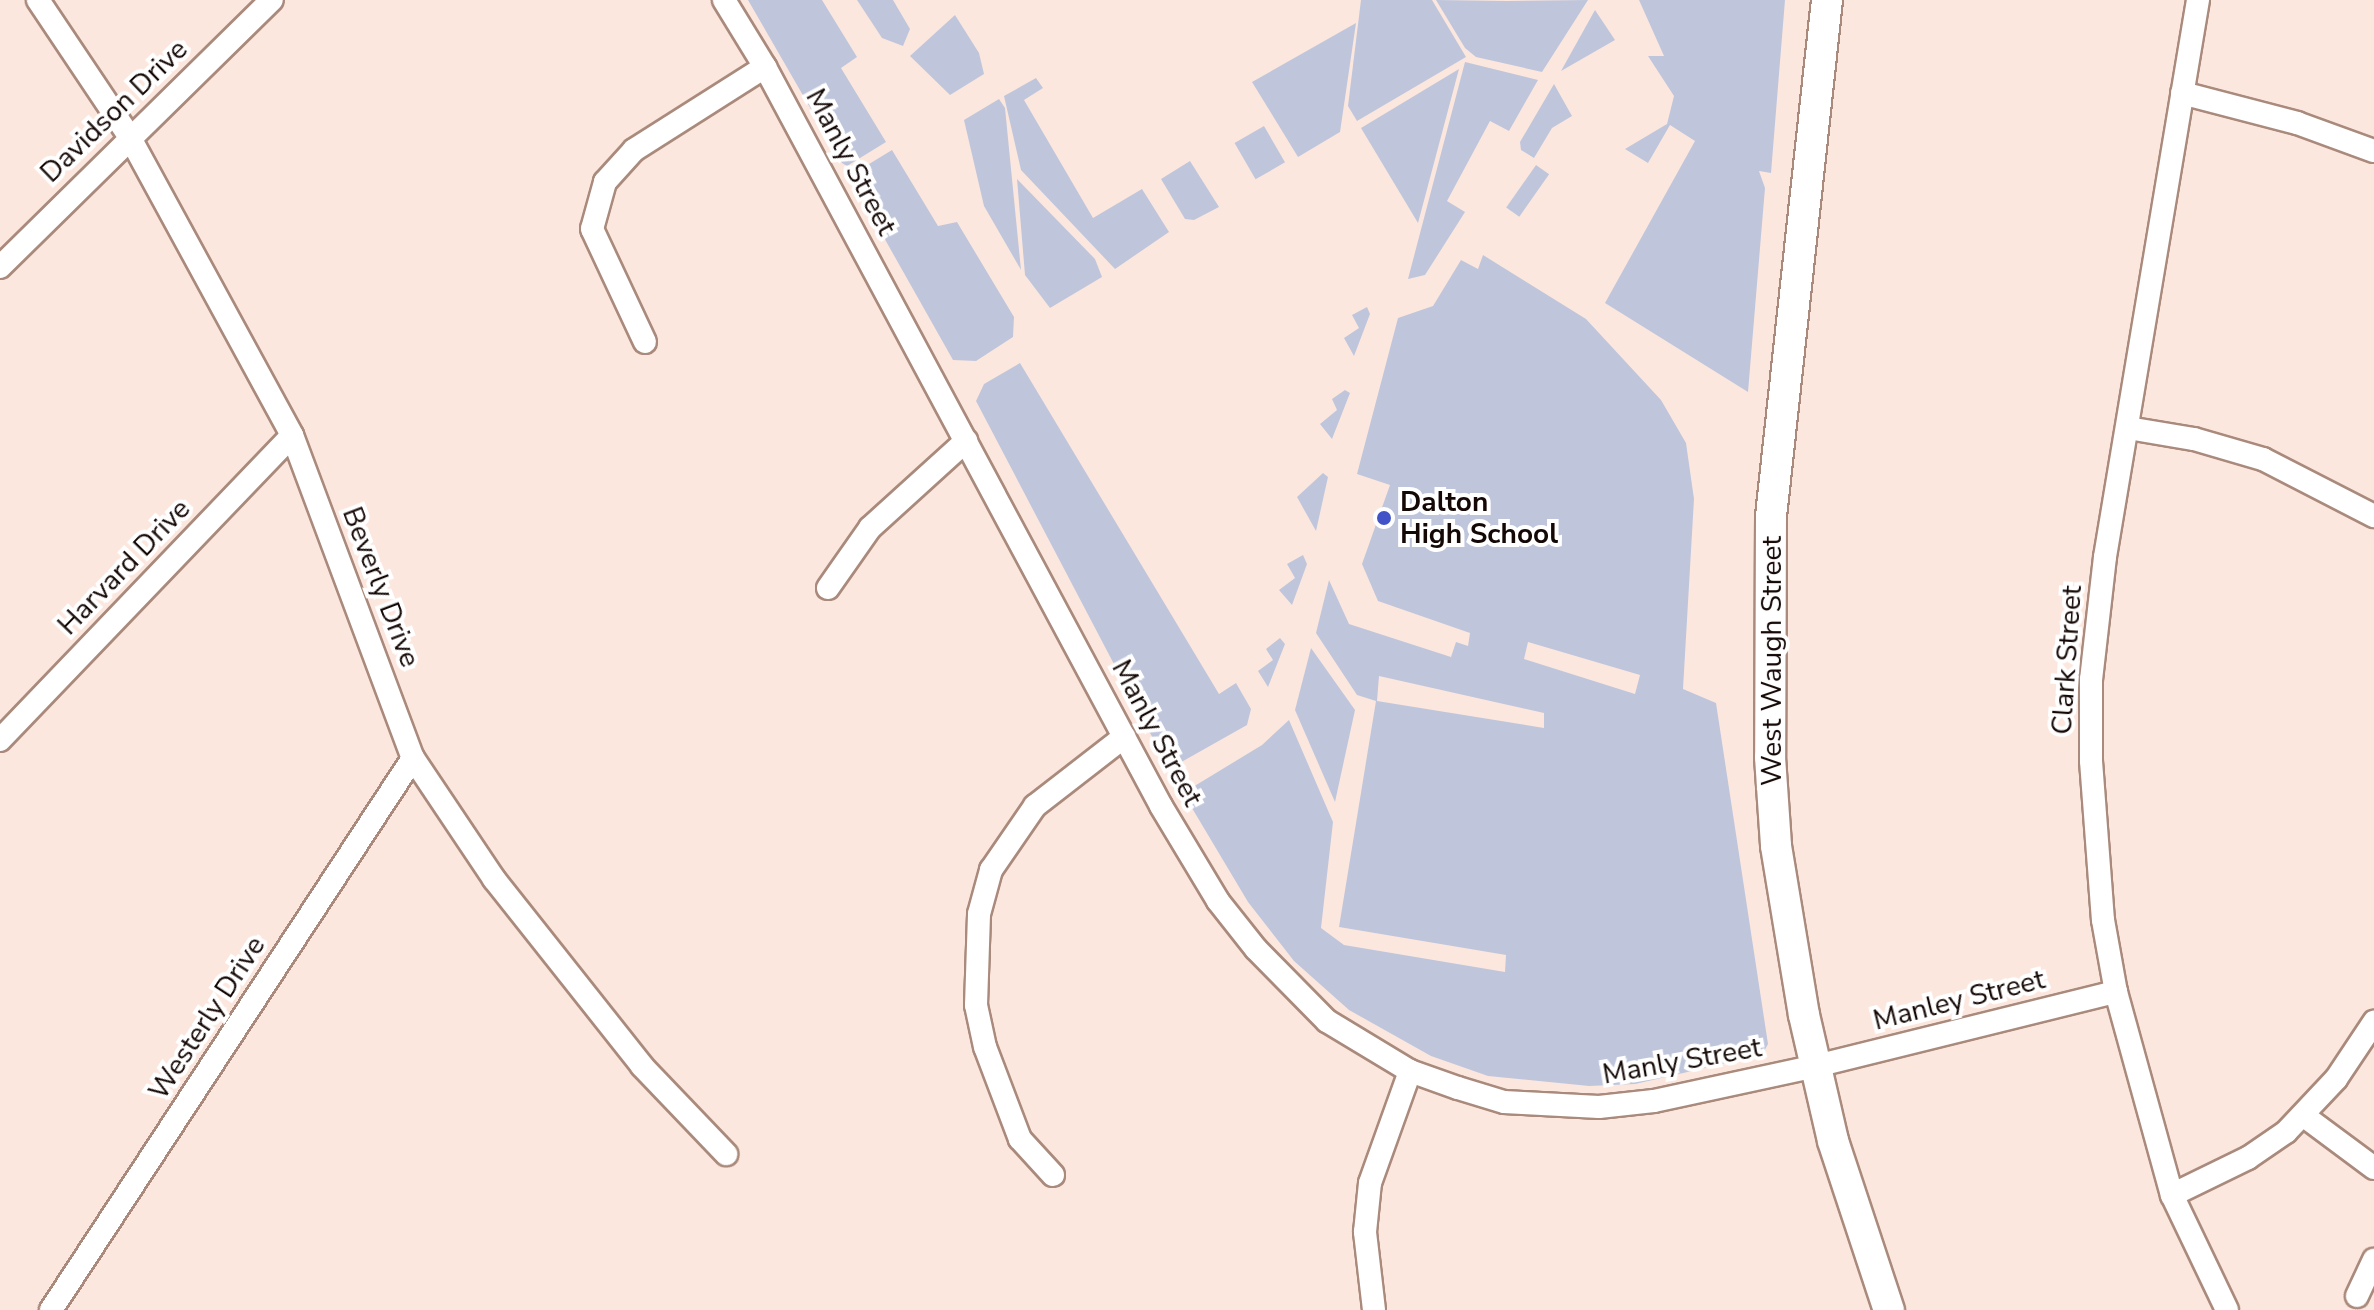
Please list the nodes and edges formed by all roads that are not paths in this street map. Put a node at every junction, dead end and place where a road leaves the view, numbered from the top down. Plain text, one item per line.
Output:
1 (38, 0) edge
2 (272, 0) edge
3 (724, 0) edge
4 (1827, 0) edge
5 (2198, 0) edge
6 (765, 67) junction
7 (2182, 93) junction
8 (129, 136) junction
9 (2374, 151) edge
10 (0, 267) edge
11 (645, 342) dead end
12 (2128, 428) junction
13 (292, 435) junction
14 (966, 441) junction
15 (2374, 516) edge
16 (828, 588) dead end
17 (1124, 737) junction
18 (0, 740) edge
19 (413, 758) junction
20 (2116, 992) junction
21 (2374, 1022) edge
22 (1816, 1066) junction
23 (1410, 1071) junction
24 (2304, 1116) junction
25 (726, 1154) dead end
26 (2374, 1168) edge
27 (1053, 1175) dead end
28 (2172, 1195) junction
29 (2374, 1260) edge
30 (2357, 1296) dead end
31 (51, 1310) edge
32 (1374, 1310) edge
33 (1889, 1310) edge
34 (2227, 1310) edge

1 - 8 street, Beverly Drive
2 - 8 street, Davidson Drive
3 - 6 street, Manly Street
4 - 22 street, West Waugh Street
5 - 7 street, Clark Street
6 - 11 street
6 - 14 street, Manly Street
7 - 9 street
7 - 12 street, Clark Street
8 - 10 street, Davidson Drive
8 - 13 street, Beverly Drive
12 - 15 street
12 - 20 street, Clark Street
13 - 18 street, Harvard Drive
13 - 19 street, Beverly Drive
14 - 16 street
14 - 17 street, Manly Street
17 - 23 street, Manly Street
17 - 27 street
19 - 25 street, Beverly Drive
19 - 31 street, Westerly Drive
20 - 22 street, Manley Street
20 - 28 street, Clark Street
21 - 24 street
22 - 23 street, Manly Street
22 - 33 street, West Waugh Street
23 - 32 street
24 - 26 street
24 - 28 street
28 - 34 street, Clark Street
29 - 30 street

